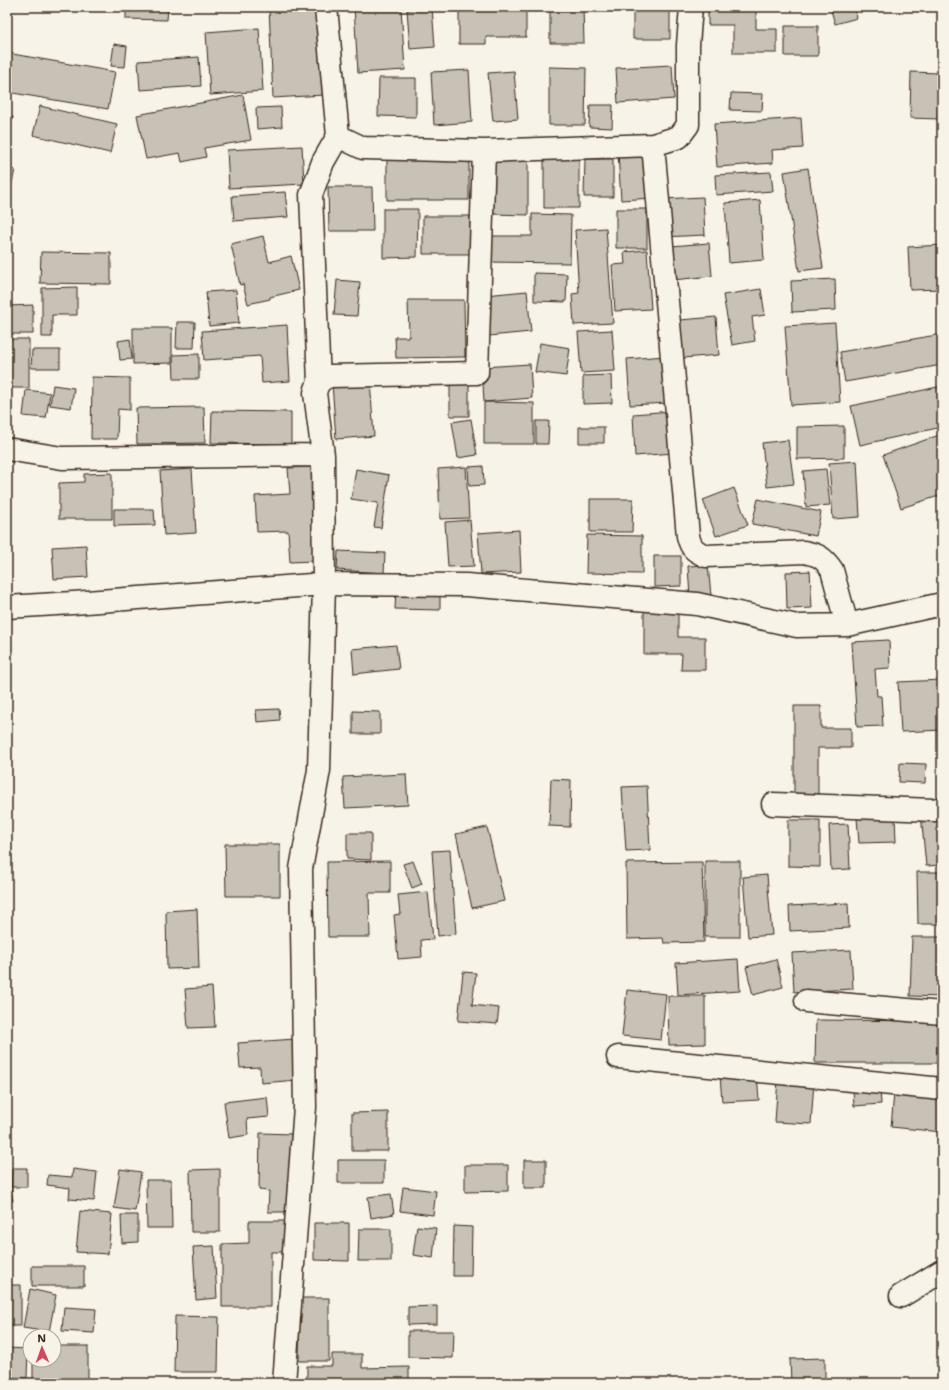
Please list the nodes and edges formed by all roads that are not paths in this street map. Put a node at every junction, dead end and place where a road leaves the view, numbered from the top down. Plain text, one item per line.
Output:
1 (326, 7) edge
2 (691, 7) edge
3 (338, 136) junction
4 (653, 145) junction
5 (484, 150) junction
6 (319, 382) junction
7 (7, 449) edge
8 (323, 455) junction
9 (324, 584) junction
10 (942, 604) edge
11 (7, 607) edge
12 (848, 625) junction
13 (773, 804) dead end
14 (942, 808) edge
15 (806, 1001) dead end
16 (942, 1013) edge
17 (618, 1057) dead end
18 (942, 1089) edge
19 (942, 1271) edge
20 (901, 1296) dead end
21 (284, 1383) edge

1 - 3 street
2 - 4 street
3 - 5 street
3 - 6 street
4 - 5 street
4 - 12 street
5 - 6 street
6 - 8 street
7 - 8 street
8 - 9 street
9 - 11 street
9 - 12 street
9 - 21 street
10 - 12 street
13 - 14 street
15 - 16 street
17 - 18 street
19 - 20 street

